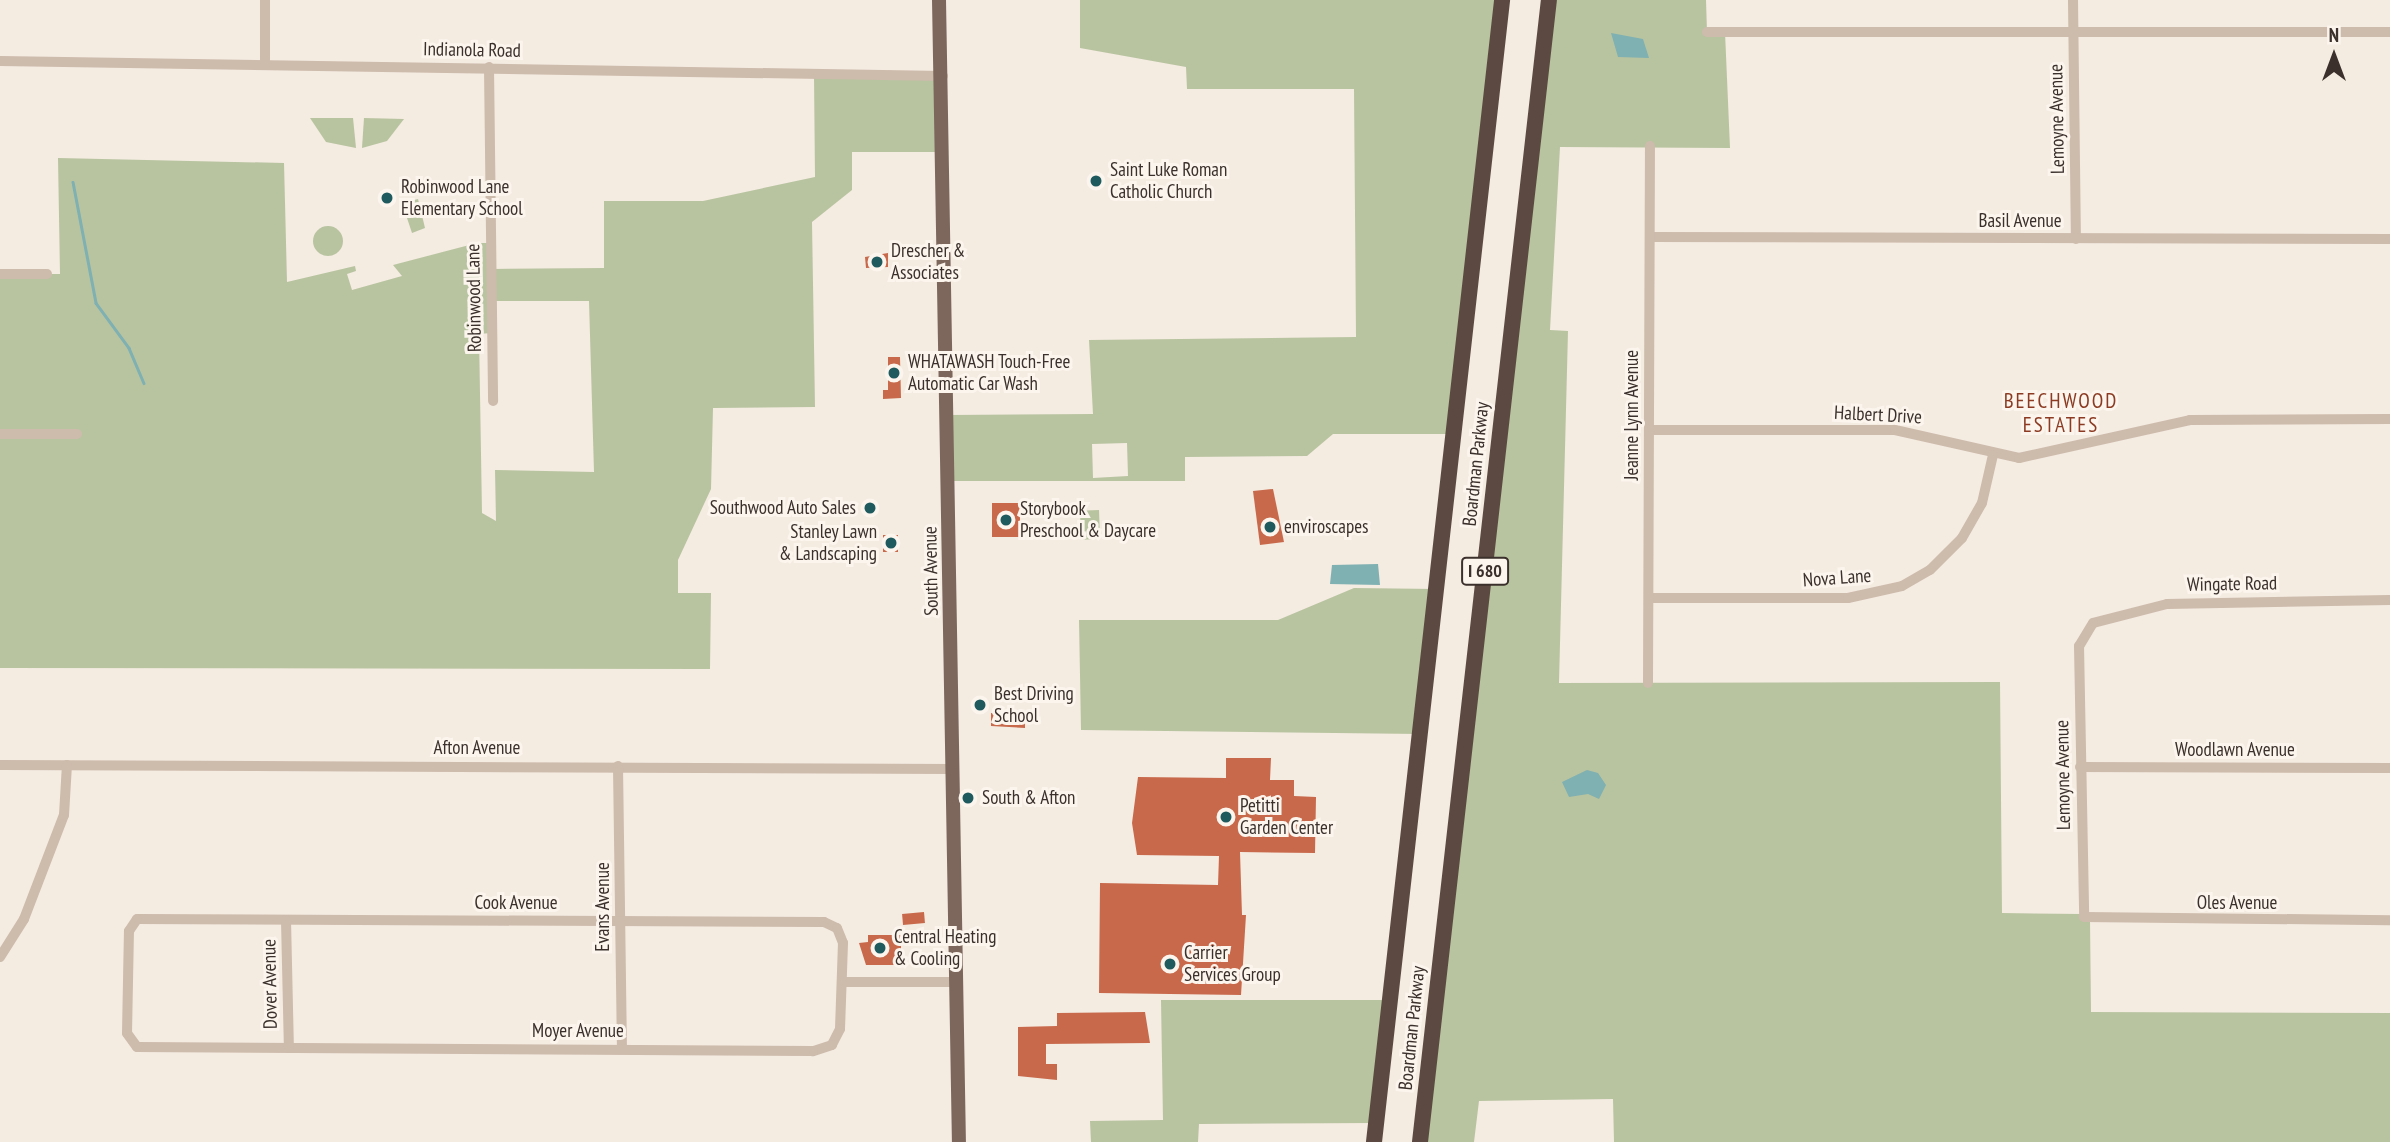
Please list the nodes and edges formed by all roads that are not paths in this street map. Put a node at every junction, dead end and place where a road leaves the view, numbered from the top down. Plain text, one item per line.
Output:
1 (265, 0) edge
2 (939, 0) edge
3 (1502, 0) edge
4 (1549, 0) edge
5 (2073, 0) edge
6 (1707, 32) dead end
7 (2074, 32) junction
8 (2390, 32) edge
9 (0, 61) edge
10 (265, 64) junction
11 (489, 67) junction
12 (943, 76) junction
13 (1650, 146) dead end
14 (1650, 237) junction
15 (2076, 239) junction
16 (2390, 239) edge
17 (0, 274) edge
18 (47, 274) dead end
19 (493, 401) dead end
20 (2390, 419) edge
21 (1649, 430) junction
22 (0, 434) edge
23 (77, 434) dead end
24 (1993, 456) junction
25 (1648, 598) junction
26 (2390, 600) edge
27 (2083, 634) joint
28 (1648, 683) dead end
29 (0, 765) edge
30 (67, 765) junction
31 (618, 766) junction
32 (2080, 767) junction
33 (2390, 768) edge
34 (953, 769) junction
35 (2084, 917) joint
36 (286, 920) junction
37 (2390, 920) edge
38 (620, 921) junction
39 (0, 957) edge
40 (845, 982) junction
41 (957, 982) junction
42 (147, 1047) joint
43 (289, 1048) junction
44 (622, 1049) junction
45 (960, 1142) edge
46 (1374, 1142) edge
47 (1420, 1142) edge

1 - 10 street
2 - 12 main road, South Avenue
3 - 46 highway, Boardman Parkway / I 680
4 - 47 highway, Boardman Parkway / I 680
5 - 7 street, Lemoyne Avenue
6 - 7 street
7 - 8 street
7 - 15 street, Lemoyne Avenue
9 - 10 street, Indianola Road
10 - 11 street, Indianola Road
11 - 12 street, Indianola Road
11 - 19 street, Robinwood Lane
12 - 34 main road, South Avenue
13 - 14 street, Jeanne Lynn Avenue
14 - 15 street, Basil Avenue
14 - 21 street, Jeanne Lynn Avenue
15 - 16 street, Basil Avenue
17 - 18 street
20 - 24 street, Halbert Drive
21 - 24 street, Halbert Drive
21 - 25 street, Jeanne Lynn Avenue
22 - 23 street
24 - 25 street, Nova Lane
25 - 28 street, Jeanne Lynn Avenue
26 - 27 street, Wingate Road
27 - 32 street, Lemoyne Avenue
29 - 30 street, Afton Avenue
30 - 31 street, Afton Avenue
30 - 39 street
31 - 34 street, Afton Avenue
31 - 38 street, Evans Avenue
32 - 33 street, Woodlawn Avenue
32 - 35 street, Lemoyne Avenue
34 - 41 main road, South Avenue
35 - 37 street, Oles Avenue
36 - 38 street, Cook Avenue
36 - 42 street, Cook Avenue
36 - 43 street, Dover Avenue
38 - 40 street, Cook Avenue
38 - 44 street, Evans Avenue
40 - 41 street
40 - 44 street, Moyer Avenue
41 - 45 main road, South Avenue
42 - 43 street, Moyer Avenue
43 - 44 street, Moyer Avenue

